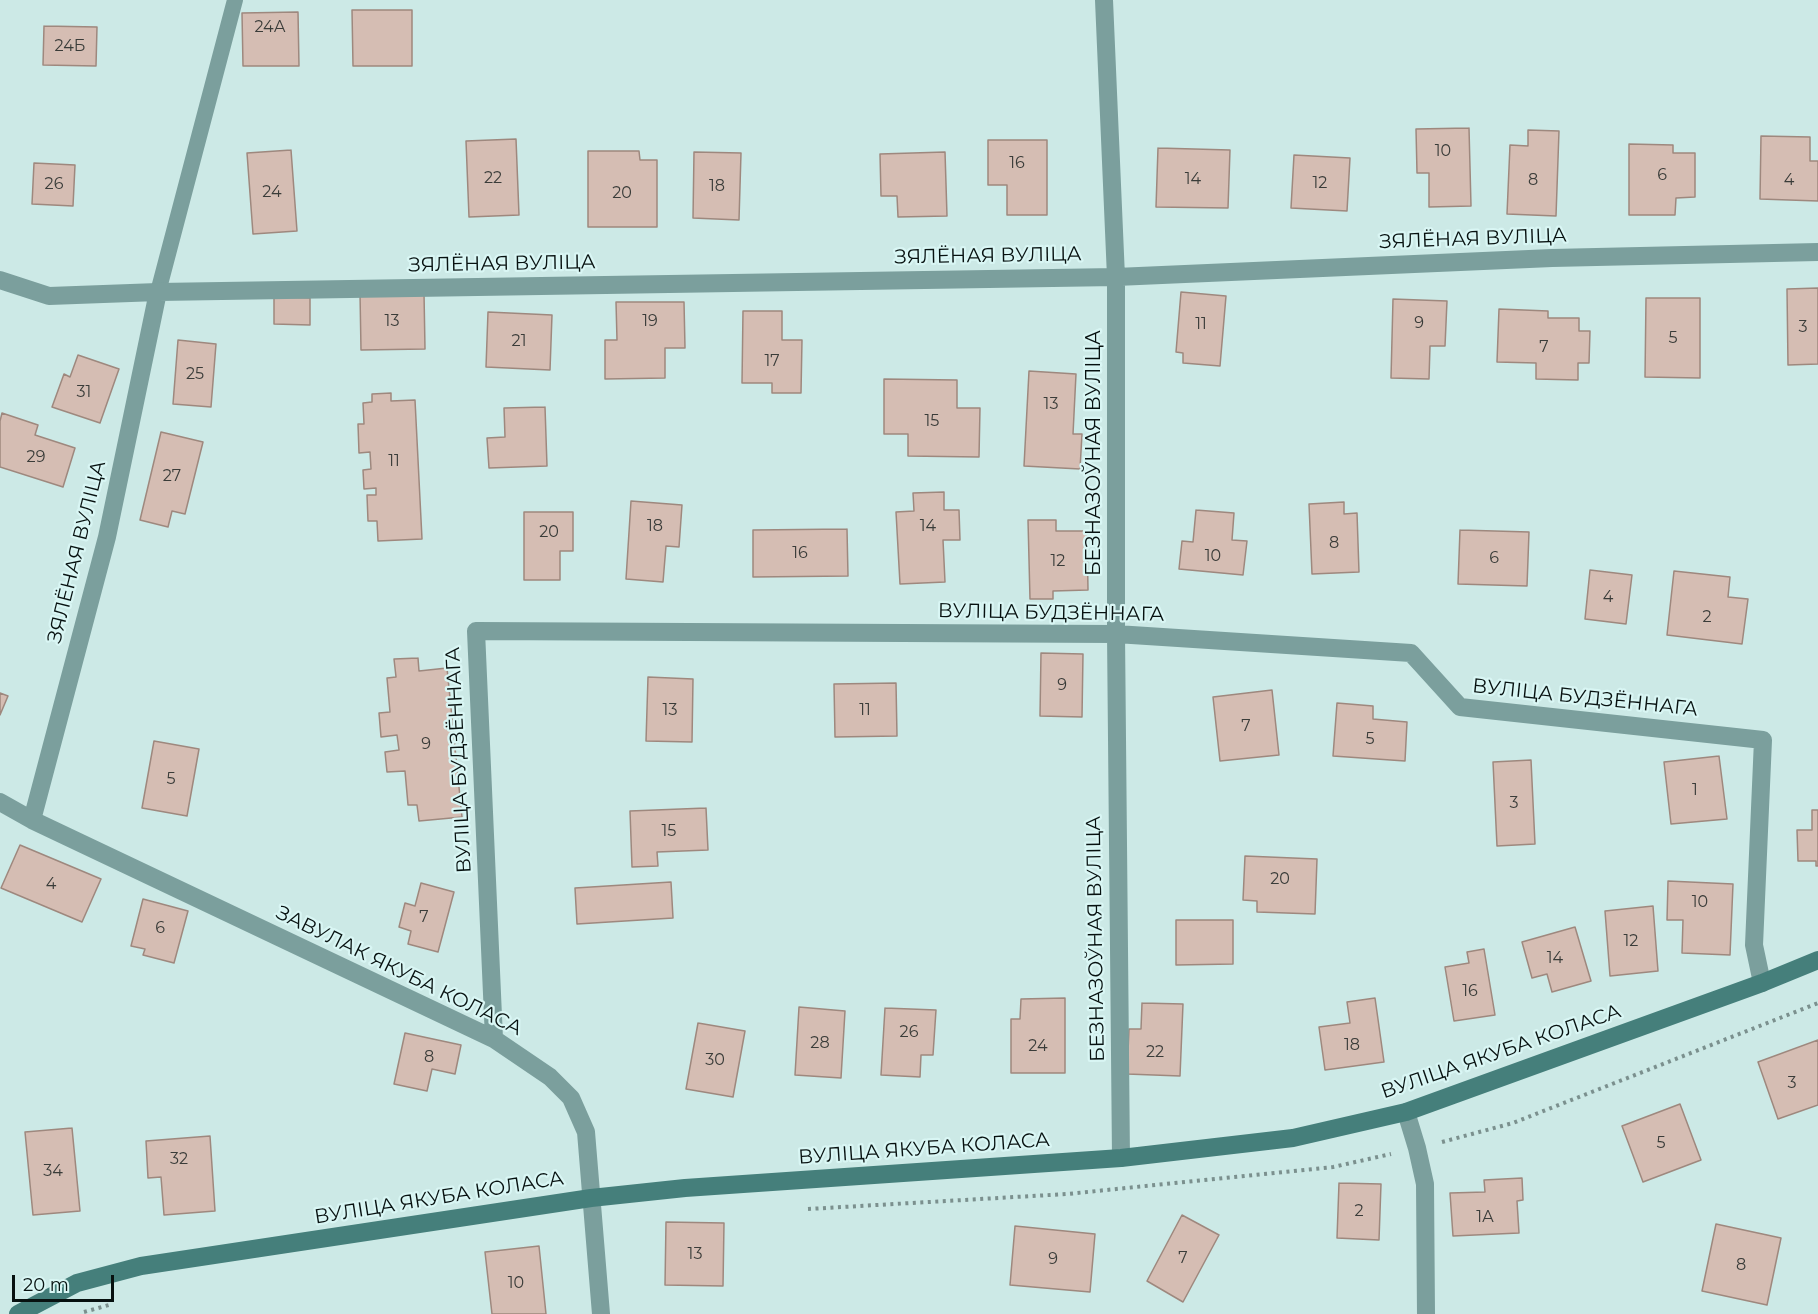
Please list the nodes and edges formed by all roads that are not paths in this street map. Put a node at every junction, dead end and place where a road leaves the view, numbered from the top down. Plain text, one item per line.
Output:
1 (235, 0) edge
2 (1104, 0) edge
3 (1818, 252) edge
4 (1116, 277) junction
5 (0, 280) edge
6 (158, 292) junction
7 (1116, 634) junction
8 (0, 802) edge
9 (32, 820) junction
10 (1818, 960) edge
11 (1762, 983) junction
12 (494, 1039) junction
13 (1406, 1112) junction
14 (1121, 1158) junction
15 (591, 1198) junction
16 (18, 1314) edge
17 (602, 1314) edge
18 (1426, 1314) edge

1 - 6 lane
2 - 4 street, БЕЗНАЗОЎНАЯ ВУЛІЦА
3 - 4 street, ЗЯЛЁНАЯ ВУЛІЦА
4 - 6 street, ЗЯЛЁНАЯ ВУЛІЦА
4 - 7 street, БЕЗНАЗОЎНАЯ ВУЛІЦА
5 - 6 street, ЗЯЛЁНАЯ ВУЛІЦА
6 - 9 street, ЗЯЛЁНАЯ ВУЛІЦА
7 - 11 street, ВУЛІЦА БУДЗЁННАГА
7 - 12 street, ВУЛІЦА БУДЗЁННАГА
7 - 14 street, БЕЗНАЗОЎНАЯ ВУЛІЦА
8 - 9 street, ЗАВУЛАК ЯКУБА КОЛАСА
9 - 12 street, ЗАВУЛАК ЯКУБА КОЛАСА
10 - 11 main road, ВУЛІЦА ЯКУБА КОЛАСА
11 - 13 main road, ВУЛІЦА ЯКУБА КОЛАСА
12 - 15 street, ЗАВУЛАК ЯКУБА КОЛАСА
13 - 14 main road, ВУЛІЦА ЯКУБА КОЛАСА
13 - 18 street
14 - 15 main road, ВУЛІЦА ЯКУБА КОЛАСА
15 - 16 main road, ВУЛІЦА ЯКУБА КОЛАСА
15 - 17 street, ЗАВУЛАК ЯКУБА КОЛАСА

